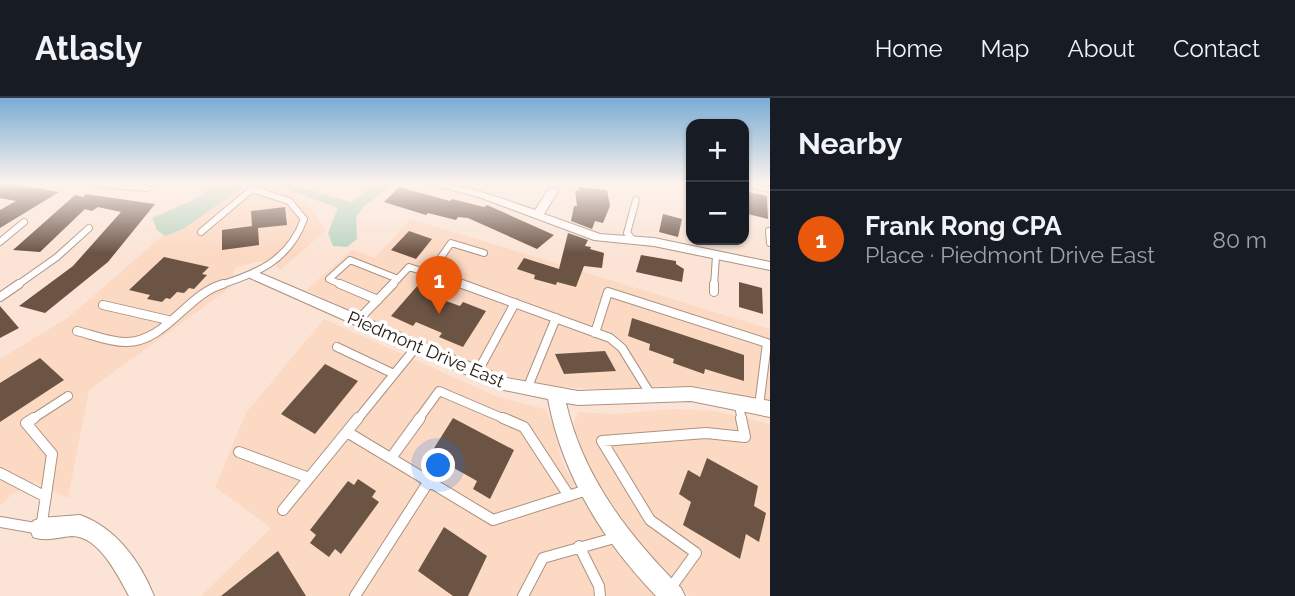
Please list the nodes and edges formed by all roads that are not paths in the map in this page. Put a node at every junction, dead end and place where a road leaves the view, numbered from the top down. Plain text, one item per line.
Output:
1 (232, 206) edge
2 (295, 206) edge
3 (513, 206) edge
4 (543, 206) edge
5 (634, 206) edge
6 (538, 215) junction
7 (24, 222) dead end
8 (89, 228) dead end
9 (769, 231) edge
10 (201, 232) dead end
11 (633, 240) junction
12 (0, 242) edge
13 (770, 243) edge
14 (484, 253) dead end
15 (716, 256) junction
16 (770, 266) edge
17 (430, 273) junction
18 (255, 275) junction
19 (398, 279) junction
20 (714, 292) dead end
21 (0, 297) edge
22 (378, 300) junction
23 (515, 303) junction
24 (103, 305) dead end
25 (556, 318) junction
26 (168, 320) junction
27 (358, 320) junction
28 (77, 331) dead end
29 (595, 333) junction
30 (417, 346) junction
31 (337, 347) dead end
32 (477, 373) junction
33 (394, 374) junction
34 (527, 389) junction
35 (556, 395) junction
36 (651, 395) junction
37 (68, 396) dead end
38 (738, 401) junction
39 (764, 408) edge
40 (347, 432) junction
41 (239, 452) dead end
42 (391, 458) junction
43 (0, 473) edge
44 (309, 478) junction
45 (429, 481) junction
46 (590, 489) junction
47 (569, 496) junction
48 (46, 498) junction
49 (283, 510) dead end
50 (0, 522) edge
51 (41, 530) junction
52 (621, 536) junction
53 (579, 547) junction
54 (671, 594) edge
55 (142, 596) edge
56 (355, 596) edge
57 (523, 596) edge
58 (600, 596) edge

1 - 10 lane
2 - 18 lane
3 - 6 street
4 - 6 street
5 - 11 lane
6 - 11 street
7 - 12 lane
8 - 21 lane
9 - 13 lane
11 - 15 street
14 - 17 lane
15 - 16 street
15 - 20 lane
17 - 19 lane
17 - 23 lane
18 - 26 lane
18 - 27 street, Piedmont Drive East
19 - 22 lane
19 - 22 lane
22 - 27 lane
23 - 25 lane
23 - 32 lane
24 - 26 lane
25 - 29 lane
25 - 34 lane
26 - 28 lane
27 - 30 street, Piedmont Drive East
29 - 36 lane
29 - 39 lane
30 - 32 street, Piedmont Drive East
30 - 33 lane
31 - 33 lane
32 - 34 street, Piedmont Drive East
33 - 40 lane
34 - 35 street, Piedmont Drive East
35 - 36 street, Piedmont Drive East
35 - 46 street
36 - 38 street, Piedmont Drive East
37 - 48 lane
38 - 39 street, Piedmont Drive East
38 - 54 lane
40 - 42 lane
40 - 44 lane
41 - 44 lane
42 - 45 lane
42 - 47 lane
43 - 48 lane
44 - 49 lane
45 - 47 lane
45 - 56 lane
46 - 47 lane
46 - 52 street
48 - 51 lane
50 - 51 lane
51 - 55 street
52 - 53 lane
52 - 54 street
53 - 57 lane
53 - 58 lane

